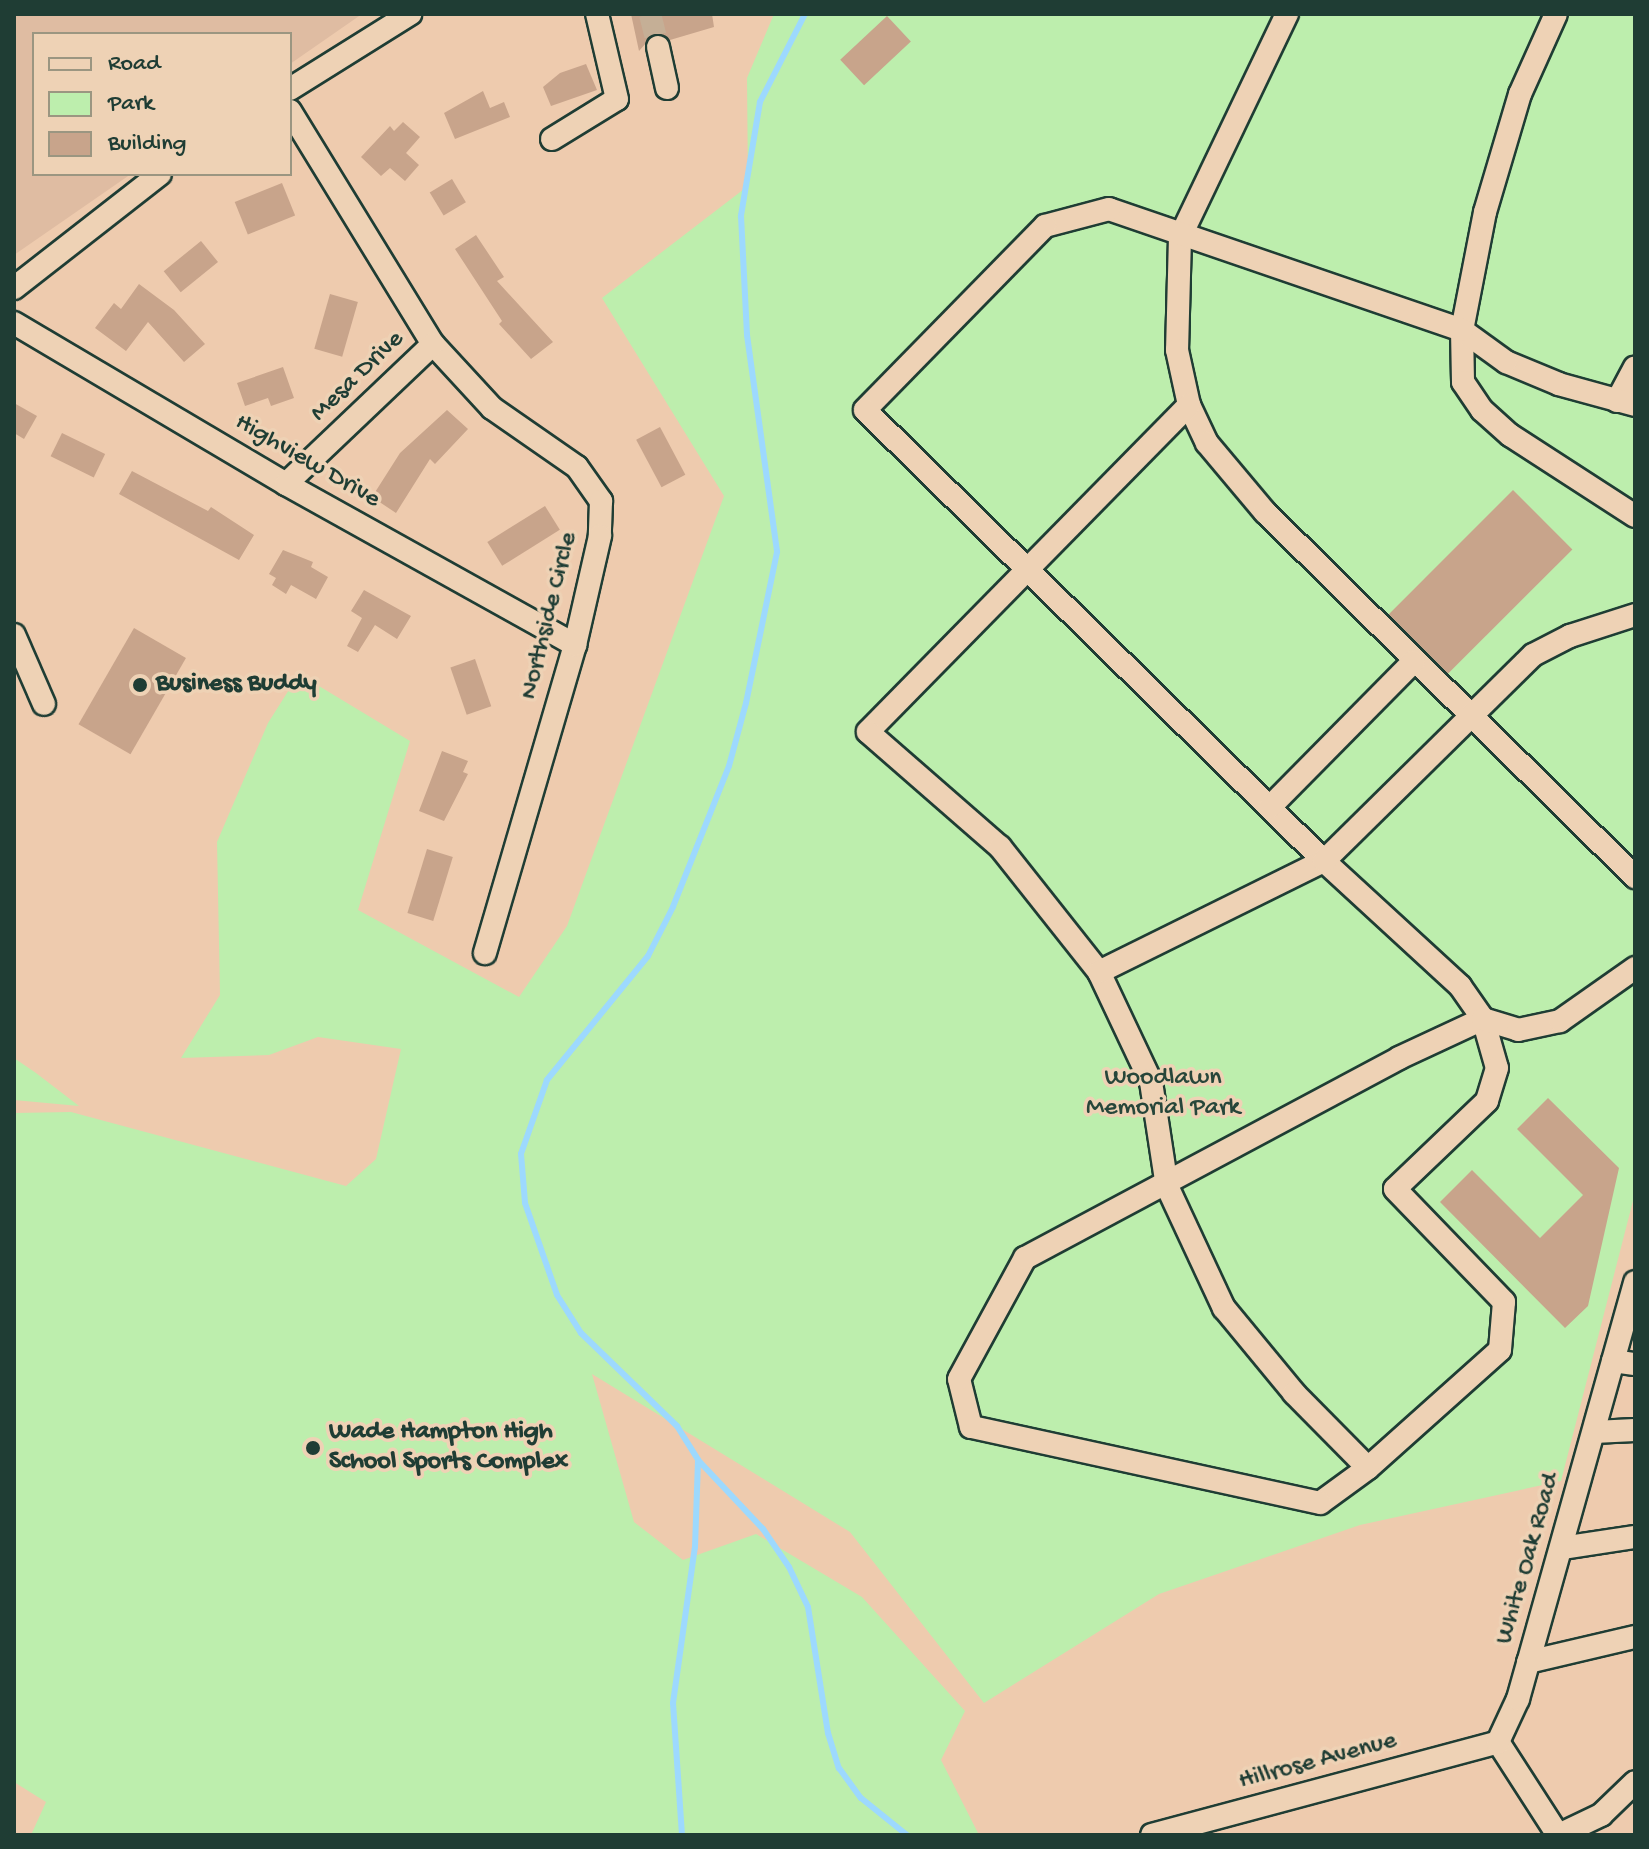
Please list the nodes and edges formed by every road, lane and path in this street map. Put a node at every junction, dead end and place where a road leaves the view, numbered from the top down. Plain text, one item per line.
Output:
1 (410, 14) edge
2 (597, 14) edge
3 (1287, 14) edge
4 (1556, 14) edge
5 (658, 47) tunnel mouth
6 (292, 88) edge
7 (667, 88) dead end
8 (292, 114) edge
9 (552, 139) dead end
10 (157, 176) edge
11 (1180, 237) junction
12 (14, 288) edge
13 (14, 323) edge
14 (1462, 330) junction
15 (433, 344) junction
16 (1635, 367) edge
17 (1626, 403) edge
18 (1189, 405) junction
19 (286, 484) junction
20 (1635, 516) edge
21 (1029, 571) junction
22 (1635, 615) edge
23 (14, 635) edge
24 (575, 645) junction
25 (1413, 662) junction
26 (44, 704) dead end
27 (1471, 716) junction
28 (1270, 807) junction
29 (1324, 861) junction
30 (1635, 877) edge
31 (485, 953) dead end
32 (1635, 968) edge
33 (1099, 972) junction
34 (1483, 1019) junction
35 (1167, 1186) junction
36 (1635, 1282) edge
37 (1624, 1363) edge
38 (1635, 1430) edge
39 (1594, 1432) junction
40 (1368, 1468) junction
41 (1635, 1537) edge
42 (1562, 1548) junction
43 (1635, 1637) edge
44 (1528, 1662) junction
45 (1498, 1742) junction
46 (1631, 1793) edge
47 (1152, 1835) edge
48 (1559, 1835) edge

1 - 6 street
2 - 9 street
3 - 11 street
4 - 14 street
5 - 7 street
8 - 15 street, Northside Circle
10 - 12 street
11 - 14 street
11 - 18 street
11 - 21 street
13 - 19 street, Highview Drive
14 - 17 street
14 - 20 street
15 - 19 street, Mesa Drive
15 - 24 street, Northside Circle
16 - 17 street
18 - 21 street
18 - 25 street
19 - 24 street, Highview Drive
21 - 28 street
21 - 33 street
22 - 27 street
23 - 26 street
24 - 31 street, Northside Circle
25 - 27 street
25 - 28 street
27 - 29 street
27 - 30 street
28 - 29 street
29 - 33 street
29 - 34 street
32 - 34 street
33 - 35 street
34 - 35 street
34 - 40 street
35 - 40 street
35 - 40 street
36 - 37 street, White Oak Road
37 - 39 street, White Oak Road
38 - 39 street
39 - 42 street, White Oak Road
41 - 42 street
42 - 44 street, White Oak Road
43 - 44 street
44 - 45 street, White Oak Road
45 - 47 street, Hillrose Avenue
45 - 48 street
46 - 48 street

